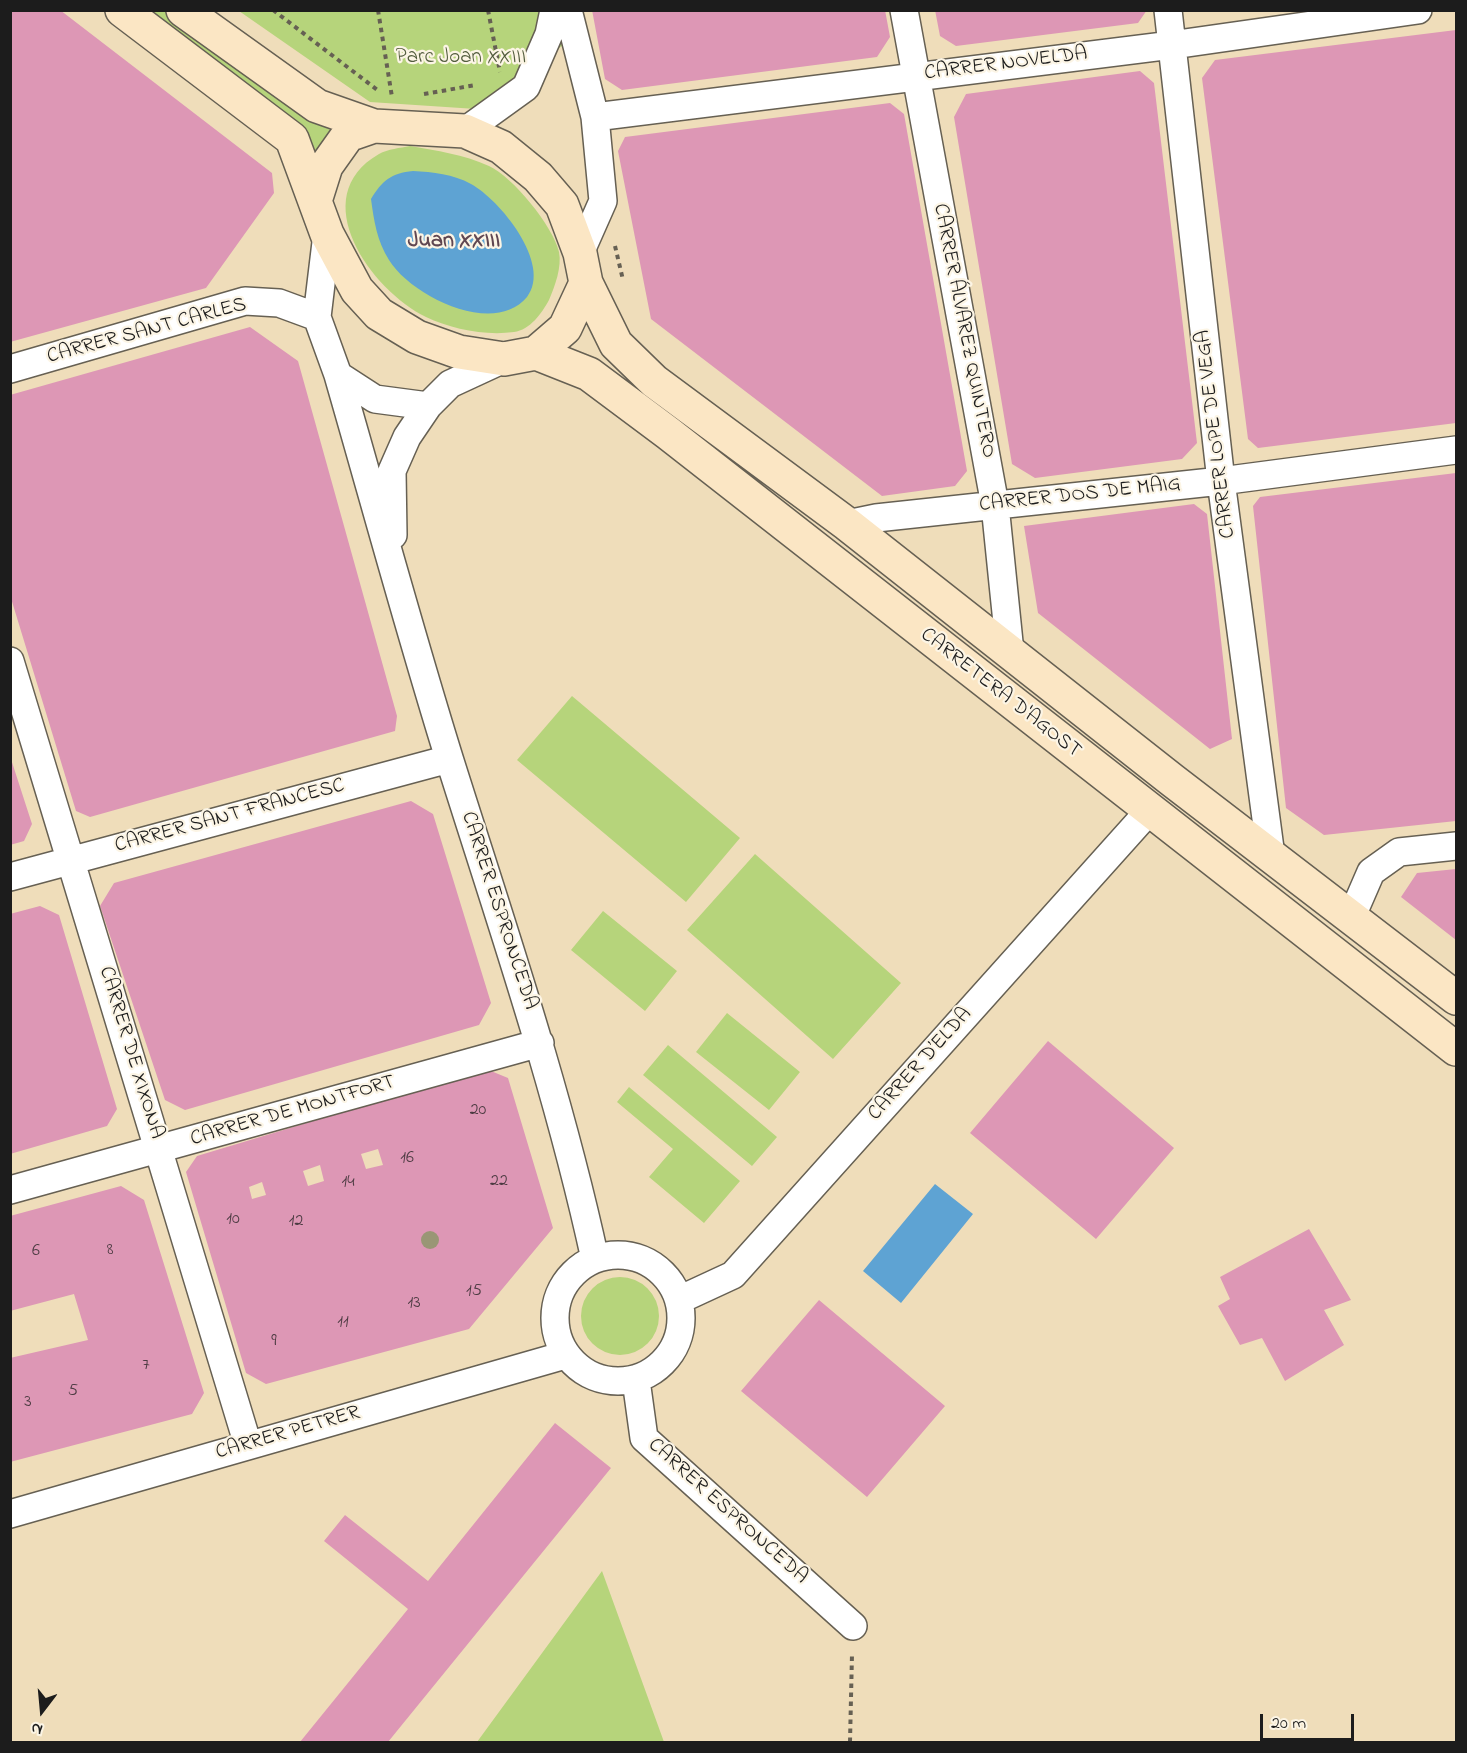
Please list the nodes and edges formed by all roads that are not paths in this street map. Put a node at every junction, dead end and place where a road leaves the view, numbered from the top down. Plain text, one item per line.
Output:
1 (122, 10) edge
2 (183, 10) edge
3 (554, 10) edge
4 (568, 10) edge
5 (904, 10) edge
6 (1168, 10) edge
7 (1418, 10) edge
8 (1172, 45) junction
9 (915, 76) junction
10 (384, 114) junction
11 (595, 117) junction
12 (465, 130) junction
13 (315, 201) junction
14 (327, 234) junction
15 (583, 268) junction
16 (317, 317) junction
17 (536, 353) junction
18 (504, 359) junction
19 (10, 369) edge
20 (338, 375) junction
21 (428, 406) junction
22 (1456, 450) edge
23 (1221, 481) junction
24 (995, 505) junction
25 (847, 524) junction
26 (393, 566) junction
27 (1010, 652) junction
28 (10, 661) edge
29 (449, 759) junction
30 (1172, 780) junction
31 (1149, 811) junction
32 (1456, 846) edge
33 (1271, 856) junction
34 (71, 860) junction
35 (10, 877) edge
36 (1351, 918) junction
37 (1456, 998) edge
38 (540, 1043) junction
39 (1456, 1049) edge
40 (159, 1150) junction
41 (10, 1190) edge
42 (594, 1258) junction
43 (679, 1300) junction
44 (565, 1355) junction
45 (636, 1380) junction
46 (248, 1445) junction
47 (10, 1514) edge
48 (853, 1626) road end

1 - 13 main road
2 - 10 main road
3 - 12 street
4 - 11 street
5 - 9 street, CARRER ÁLVAREZ QUINTERO
6 - 8 street, CARRER LOPE DE VEGA
7 - 8 street, CARRER NOVELDA
8 - 9 street, CARRER NOVELDA
8 - 23 street, CARRER LOPE DE VEGA
9 - 11 street, CARRER NOVELDA
9 - 24 street, CARRER ÁLVAREZ QUINTERO
10 - 12 main road
10 - 13 main road
11 - 15 street
12 - 15 main road, CARRETERA D'AGOST
13 - 14 main road
14 - 16 street, CARRER ESPRONCEDA
14 - 18 main road
15 - 17 main road
15 - 25 main road, CARRETERA D'AGOST
16 - 19 street, CARRER SANT CARLES
16 - 20 street, CARRER ESPRONCEDA
17 - 18 main road
17 - 31 main road, CARRETERA D'AGOST
18 - 21 street, CARRER ESPRONCEDA
20 - 21 street
20 - 26 street, CARRER ESPRONCEDA
21 - 26 street, CARRER ESPRONCEDA
22 - 23 street, CARRER DOS DE MAIG
23 - 24 street, CARRER DOS DE MAIG
23 - 33 street, CARRER LOPE DE VEGA
24 - 25 street, CARRER DOS DE MAIG
24 - 27 street, CARRER ÁLVAREZ QUINTERO
25 - 27 main road, CARRETERA D'AGOST
26 - 29 street, CARRER ESPRONCEDA
27 - 30 main road, CARRETERA D'AGOST
28 - 34 street, CARRER DE XIXONA
29 - 34 street, CARRER SANT FRANCESC
29 - 38 street, CARRER ESPRONCEDA
30 - 31 main road
30 - 33 main road, CARRETERA D'AGOST
31 - 39 main road, CARRETERA D'AGOST
31 - 43 street, CARRER D’ELDA
32 - 36 street
33 - 36 main road, CARRETERA D'AGOST
34 - 35 street, CARRER SANT FRANCESC
34 - 40 street, CARRER DE XIXONA
36 - 37 main road, CARRETERA D'AGOST
38 - 40 street, CARRER DE MONTFORT
38 - 42 street, CARRER ESPRONCEDA
40 - 41 street, CARRER DE MONTFORT
40 - 46 street, CARRER DE XIXONA
42 - 43 street
42 - 44 street
43 - 45 street
44 - 45 street
44 - 46 street, CARRER PETRER
45 - 48 street, CARRER ESPRONCEDA
46 - 47 street, CARRER PETRER

